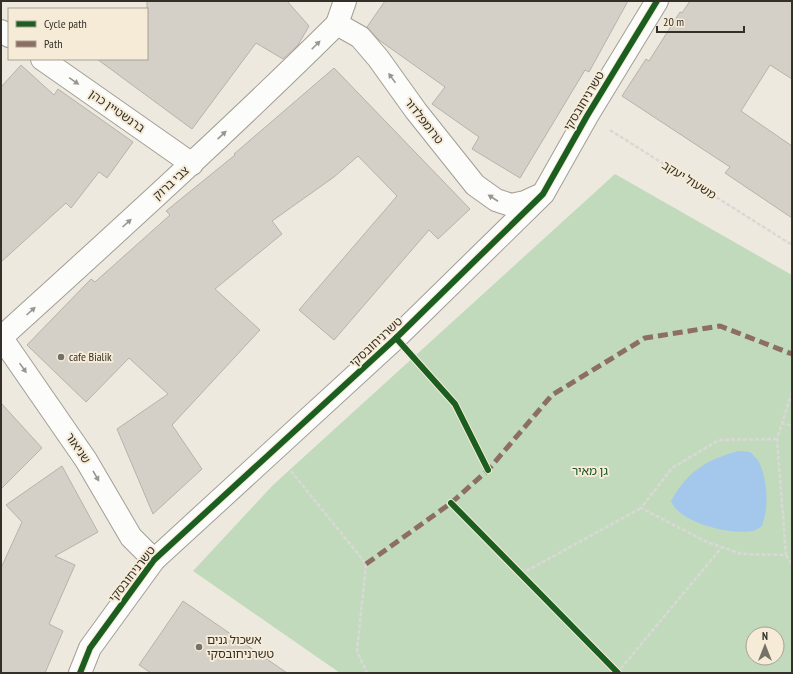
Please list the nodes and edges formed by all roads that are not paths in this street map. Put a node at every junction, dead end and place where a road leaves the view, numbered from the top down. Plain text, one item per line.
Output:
1 (345, 1) edge
2 (658, 1) edge
3 (336, 24) junction
4 (43, 60) edge
5 (192, 164) junction
6 (543, 194) junction
7 (1, 337) edge
8 (154, 560) junction
9 (80, 673) edge

1 - 3 street
2 - 6 street, טשרניחובסקי
5 -> 3 street, צבי ברוק
6 -> 3 street, טרומפלדור
4 -> 5 street, ברנשטיין כהן
7 -> 5 street, צבי ברוק
6 - 8 street, טשרניחובסקי
7 -> 8 street, שניאור
8 - 9 street, טשרניחובסקי

